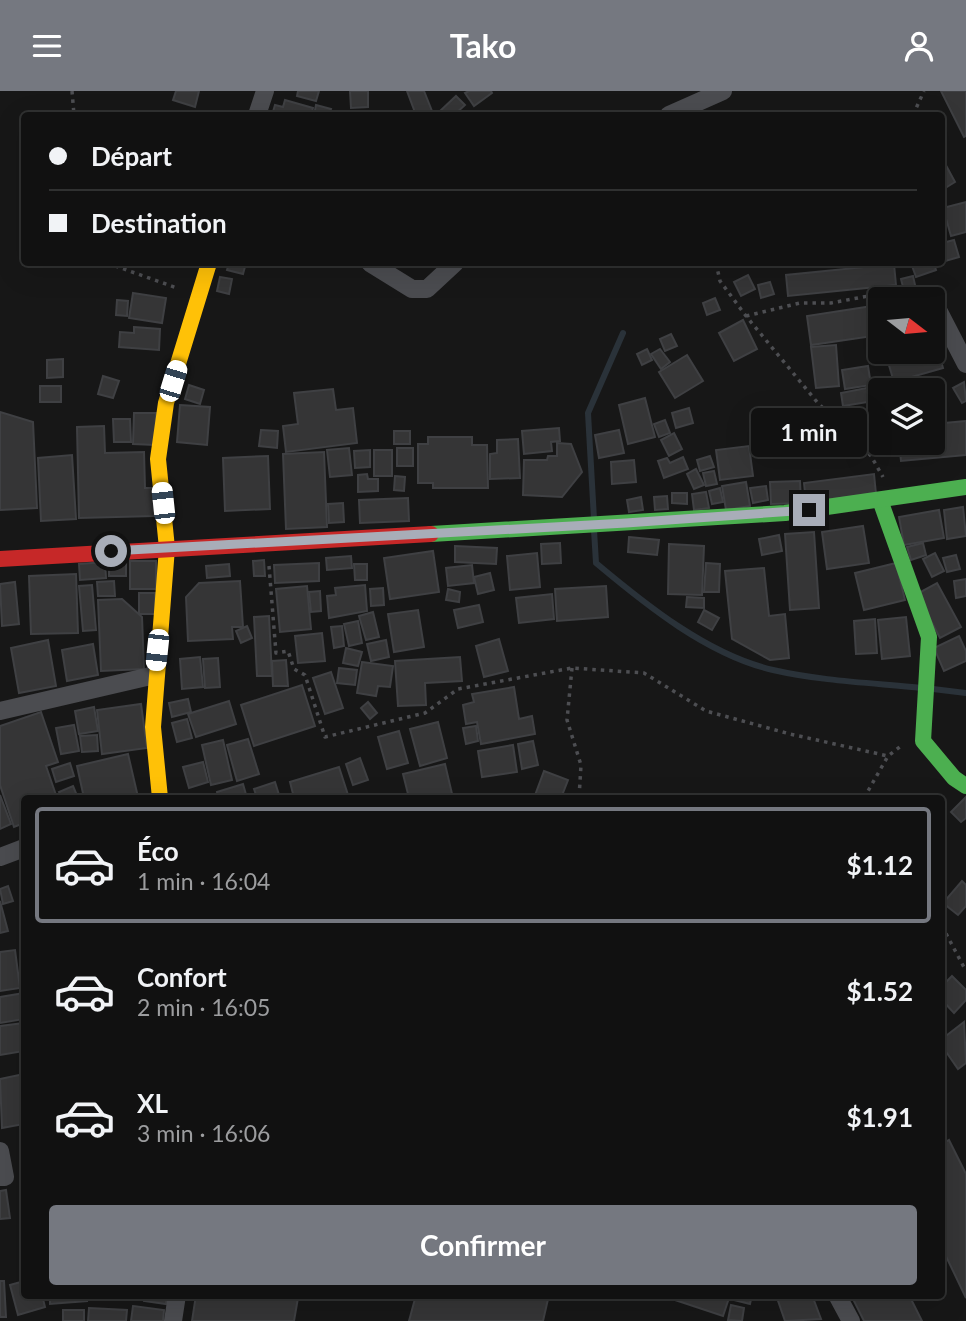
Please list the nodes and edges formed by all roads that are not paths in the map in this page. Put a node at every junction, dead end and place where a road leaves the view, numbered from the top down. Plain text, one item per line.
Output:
1 (265, 91) edge
2 (723, 91) edge
3 (258, 112) edge
4 (676, 112) edge
5 (208, 266) edge
6 (375, 266) edge
7 (452, 266) edge
8 (945, 324) edge
9 (966, 364) edge
10 (966, 487) edge
11 (887, 498) junction
12 (167, 548) junction
13 (0, 559) edge
14 (155, 675) junction
15 (0, 711) edge
16 (966, 786) edge
17 (155, 795) edge
18 (21, 849) edge
19 (0, 857) edge
20 (0, 1151) edge
21 (0, 1177) edge
22 (176, 1299) edge
23 (839, 1299) edge
24 (173, 1321) edge
25 (850, 1321) edge

1 - 3 street
2 - 4 street
5 - 12 street
6 - 7 street
8 - 9 street
10 - 11 street
11 - 12 street
11 - 16 street
12 - 13 street
12 - 14 street
14 - 15 street
14 - 17 street
18 - 19 street
20 - 21 street
22 - 24 street
23 - 25 street

